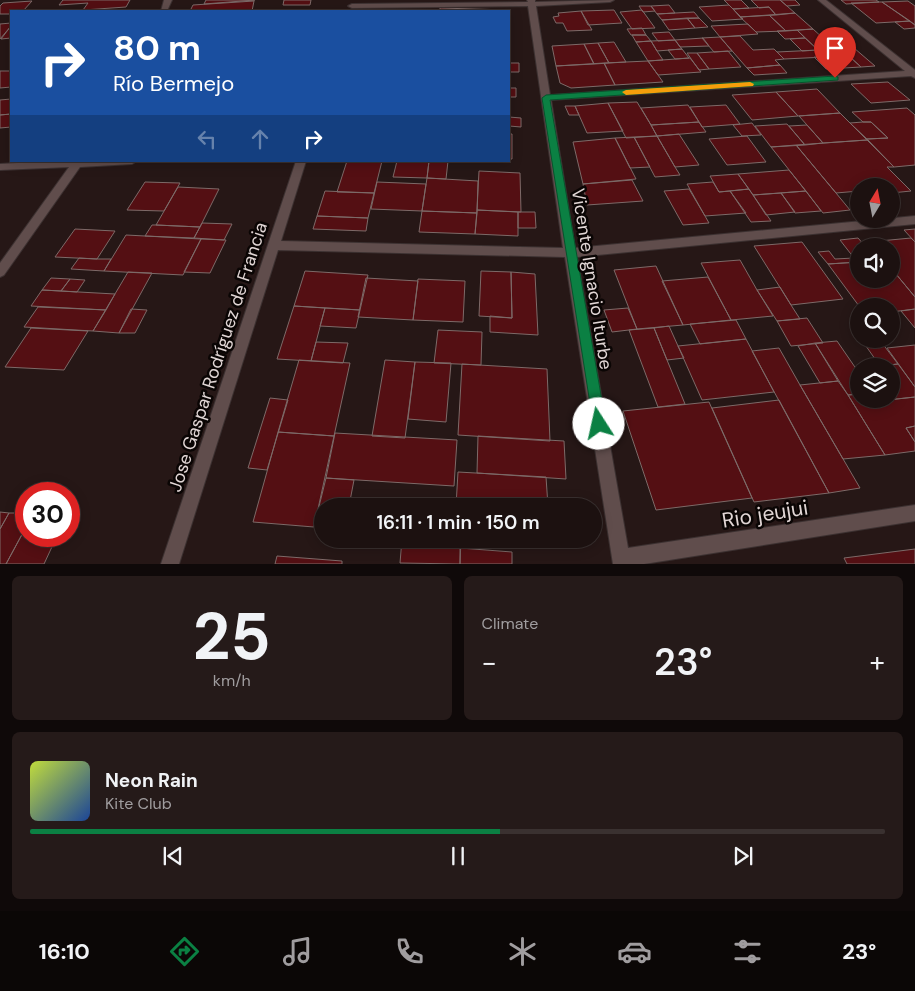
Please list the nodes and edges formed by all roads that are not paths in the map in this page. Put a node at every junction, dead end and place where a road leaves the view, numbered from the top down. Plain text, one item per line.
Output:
1 (610, 0) edge
2 (822, 0) edge
3 (531, 2) edge
4 (352, 6) edge
5 (914, 74) edge
6 (546, 98) junction
7 (105, 162) edge
8 (301, 162) edge
9 (78, 163) edge
10 (0, 167) edge
11 (915, 220) edge
12 (274, 244) junction
13 (570, 253) junction
14 (0, 272) edge
15 (915, 513) edge
16 (622, 561) edge
17 (170, 564) edge

1 - 3 street
2 - 5 street
3 - 4 street
3 - 6 street, Vicente Ignacio Iturbe
5 - 6 street
6 - 13 street, Vicente Ignacio Iturbe
7 - 9 street
8 - 12 street, Jose Gaspar Rodríguez de Francia
9 - 10 street
9 - 14 street
11 - 13 street
12 - 13 street
12 - 17 street, Jose Gaspar Rodríguez de Francia
13 - 16 street, Vicente Ignacio Iturbe
15 - 16 street, Rio jeujui

